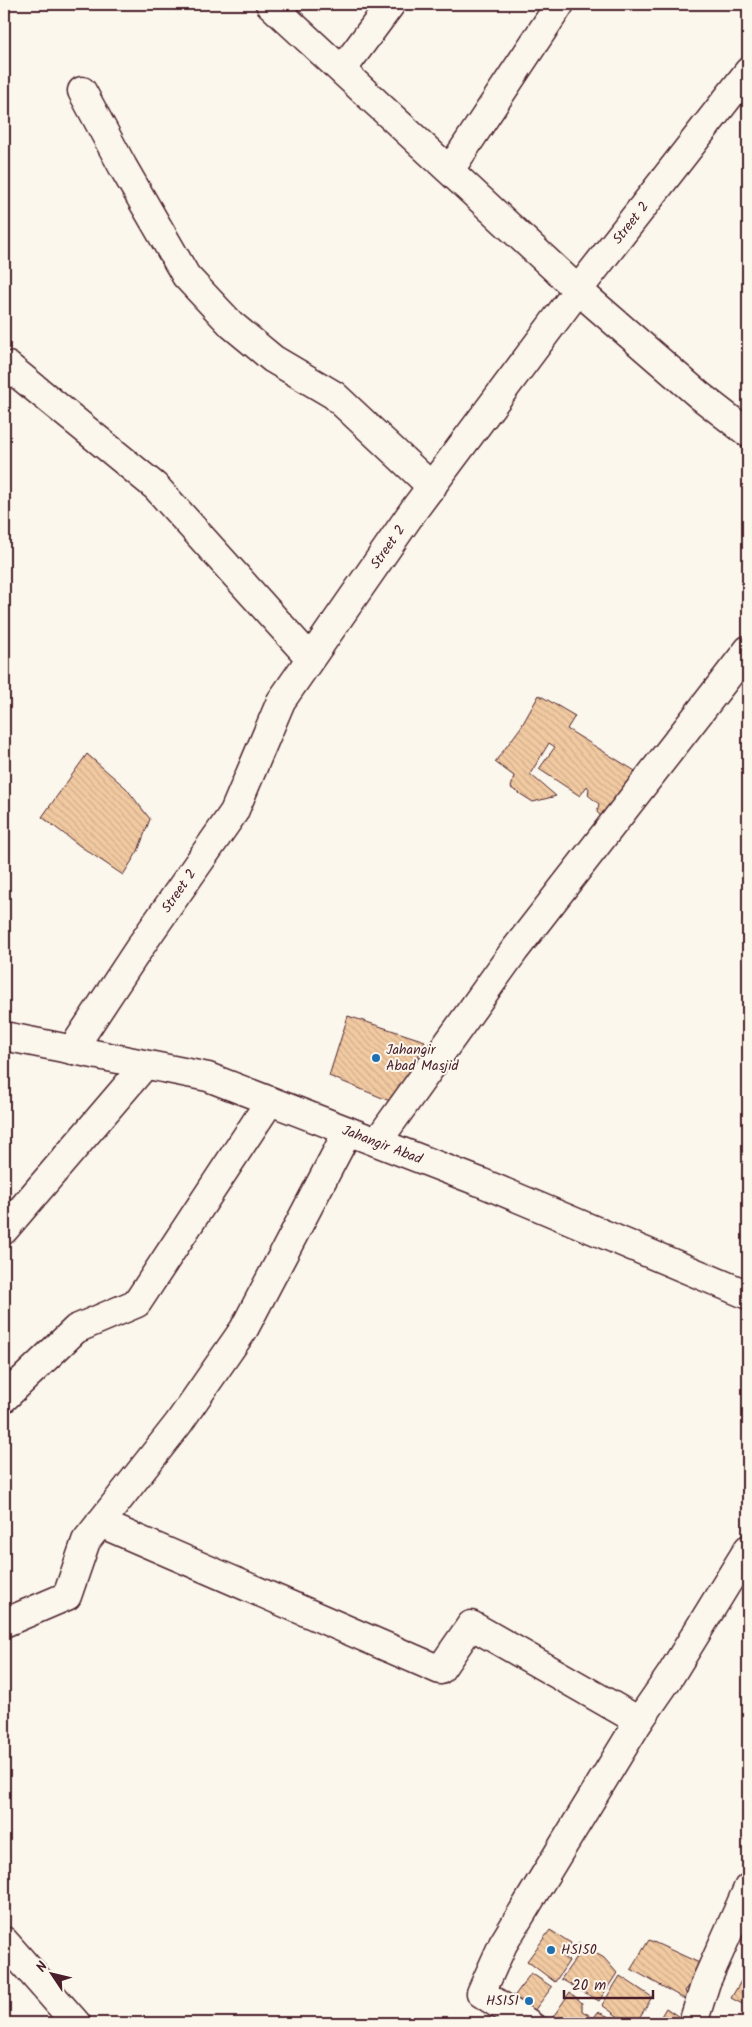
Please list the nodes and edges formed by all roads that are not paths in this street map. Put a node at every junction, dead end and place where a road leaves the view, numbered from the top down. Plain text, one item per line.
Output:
1 (270, 4) edge
2 (391, 4) edge
3 (560, 4) edge
4 (342, 70) junction
5 (748, 72) edge
6 (82, 91) dead end
7 (450, 170) junction
8 (578, 290) junction
9 (4, 371) edge
10 (748, 433) edge
11 (432, 487) junction
12 (748, 650) edge
13 (310, 658) junction
14 (4, 1036) edge
15 (72, 1050) junction
16 (145, 1065) junction
17 (270, 1101) junction
18 (348, 1131) junction
19 (376, 1142) junction
20 (4, 1230) edge
21 (748, 1294) edge
22 (4, 1398) edge
23 (100, 1523) junction
24 (748, 1549) edge
25 (4, 1623) edge
26 (639, 1720) junction
27 (748, 1888) edge
28 (4, 1941) edge
29 (76, 2023) edge
30 (528, 2023) edge
31 (693, 2023) edge

1 - 4 street
2 - 4 street
3 - 7 street
4 - 7 street
5 - 8 street, Street 2
6 - 11 street
7 - 8 street
8 - 10 street
8 - 11 street, Street 2
9 - 13 street
11 - 13 street, Street 2
12 - 19 street
13 - 15 street, Street 2
14 - 15 street, Jahangir Abad
15 - 16 street, Jahangir Abad
16 - 17 street, Jahangir Abad
16 - 20 street
17 - 18 street, Jahangir Abad
17 - 22 street
18 - 19 street, Jahangir Abad
18 - 23 street
19 - 21 street, Jahangir Abad
23 - 25 street
23 - 26 street
24 - 26 street
26 - 30 street
27 - 31 street
28 - 29 street

